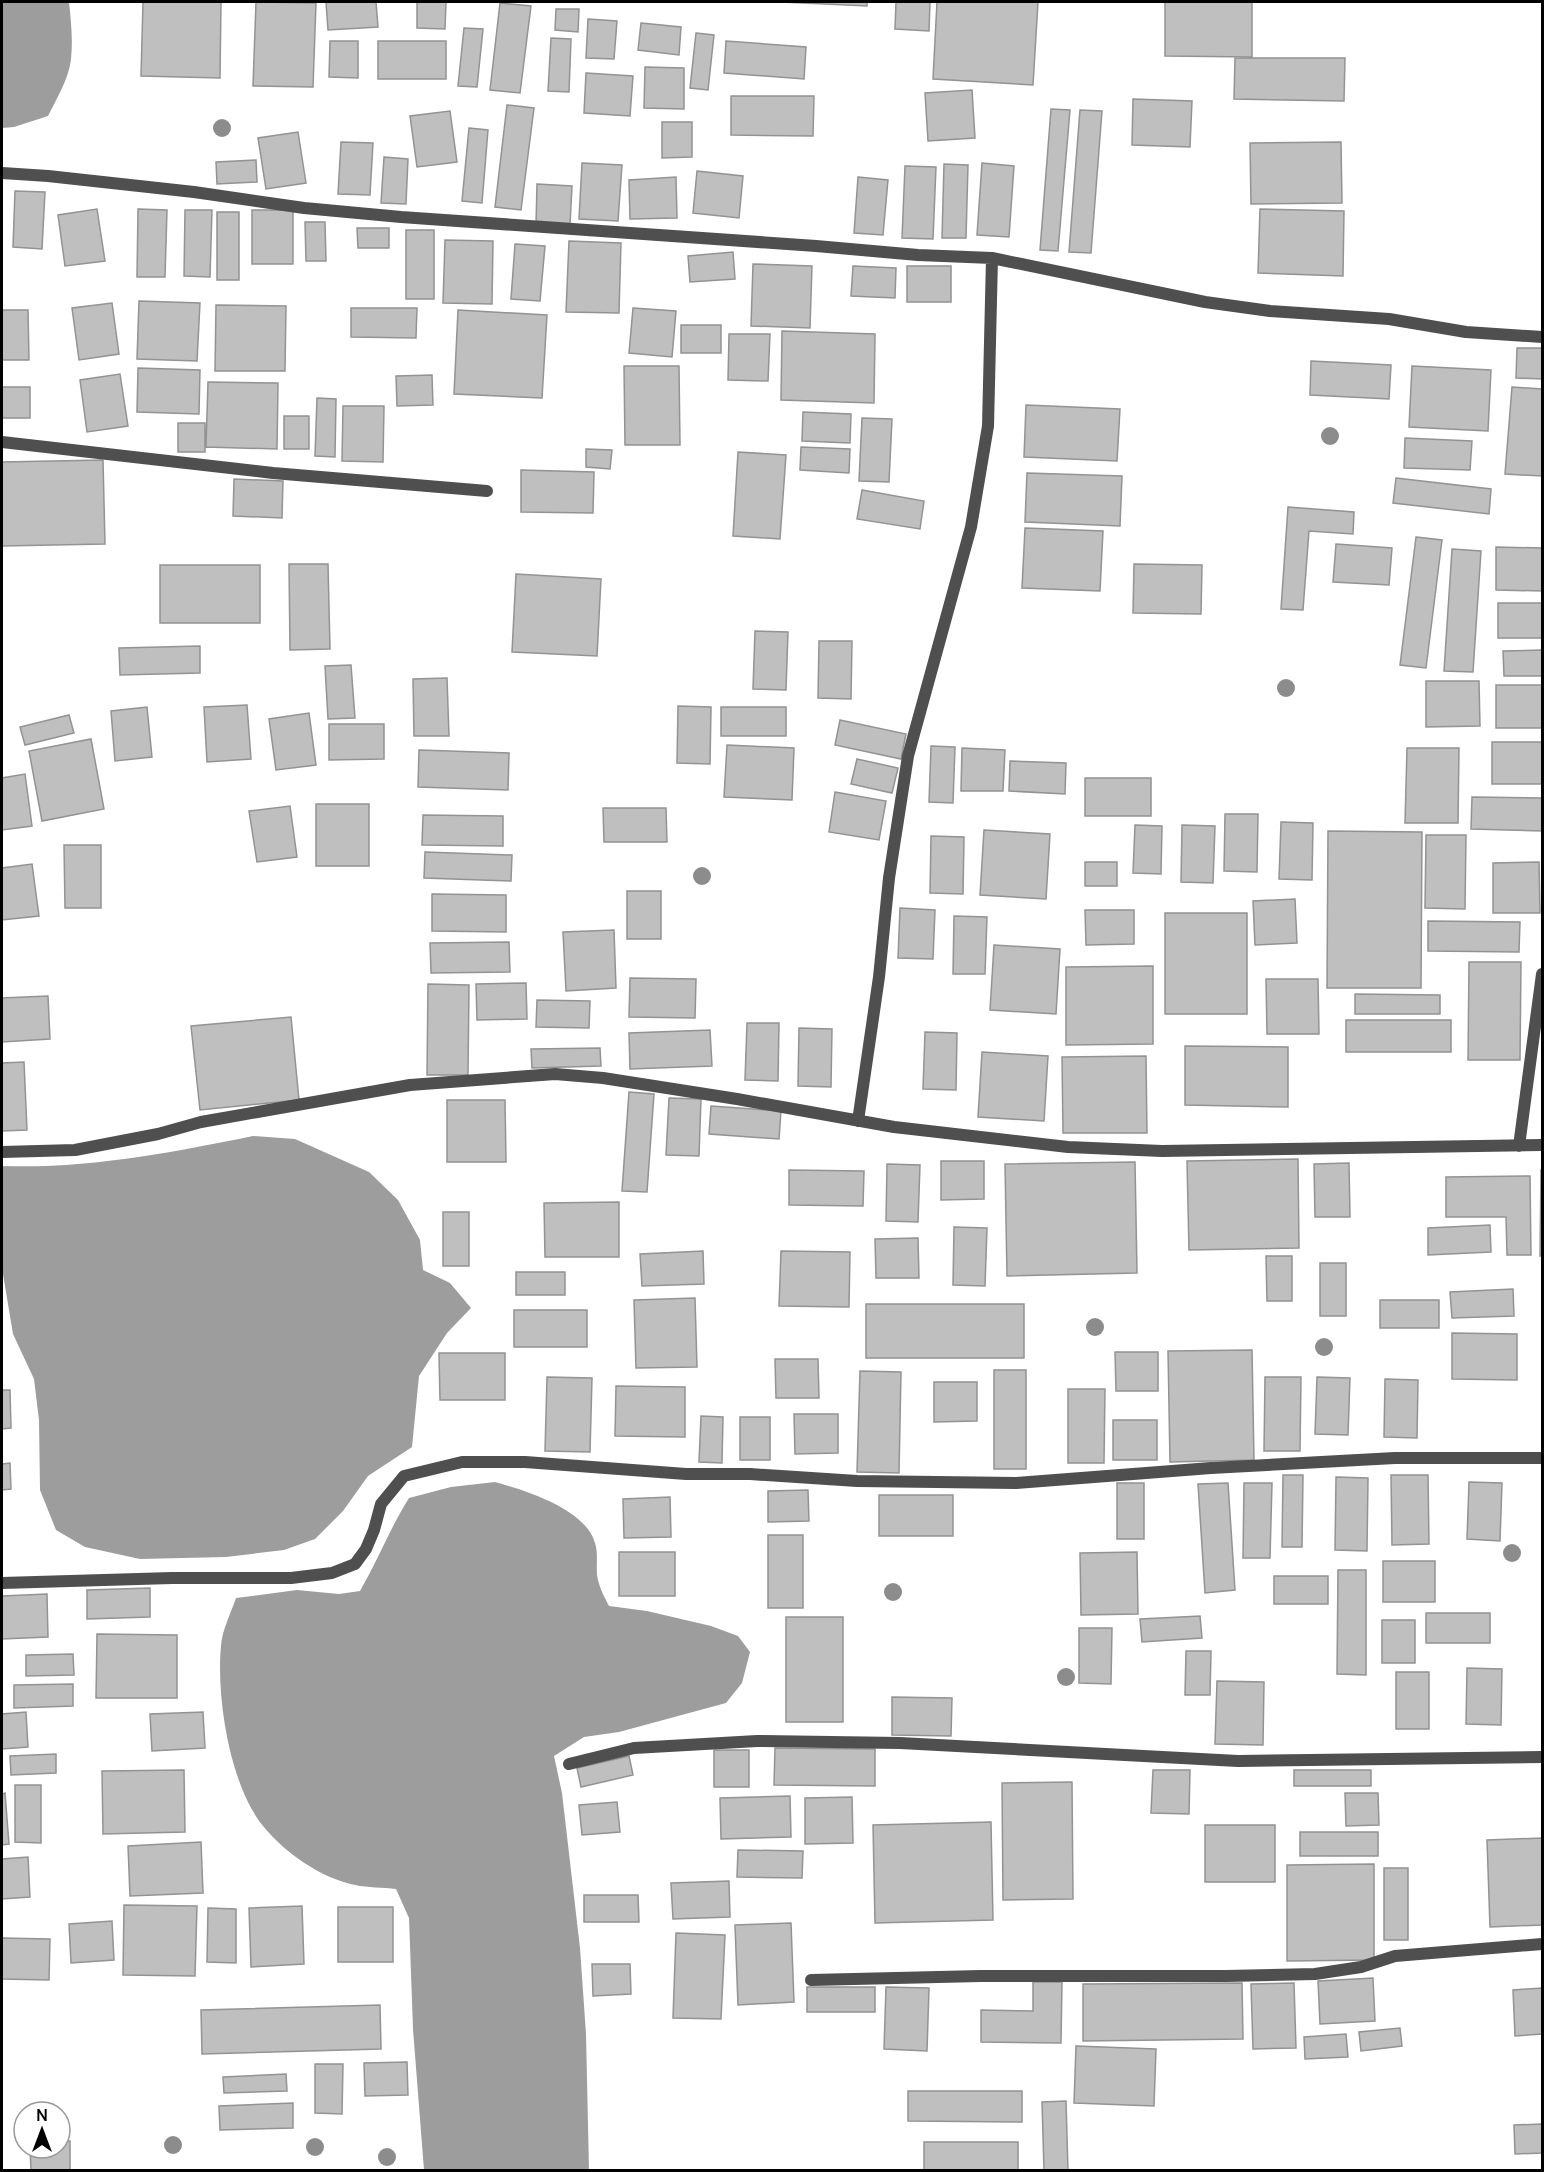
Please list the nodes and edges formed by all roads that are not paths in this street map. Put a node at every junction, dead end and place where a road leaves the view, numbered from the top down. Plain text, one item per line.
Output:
1 (2, 173) edge
2 (992, 258) junction
3 (1542, 337) edge
4 (2, 442) edge
5 (487, 491) dead end
6 (1542, 974) edge
7 (858, 1121) junction
8 (1542, 1145) edge
9 (1520, 1146) junction
10 (2, 1152) edge
11 (1542, 1458) edge
12 (2, 1583) edge
13 (1542, 1757) edge
14 (568, 1764) dead end
15 (1542, 1944) edge
16 (811, 1980) dead end

1 - 2 street
2 - 3 street
2 - 7 street
4 - 5 street
6 - 9 street
7 - 9 street
7 - 10 street
8 - 9 street
11 - 12 street
13 - 14 street
15 - 16 street

